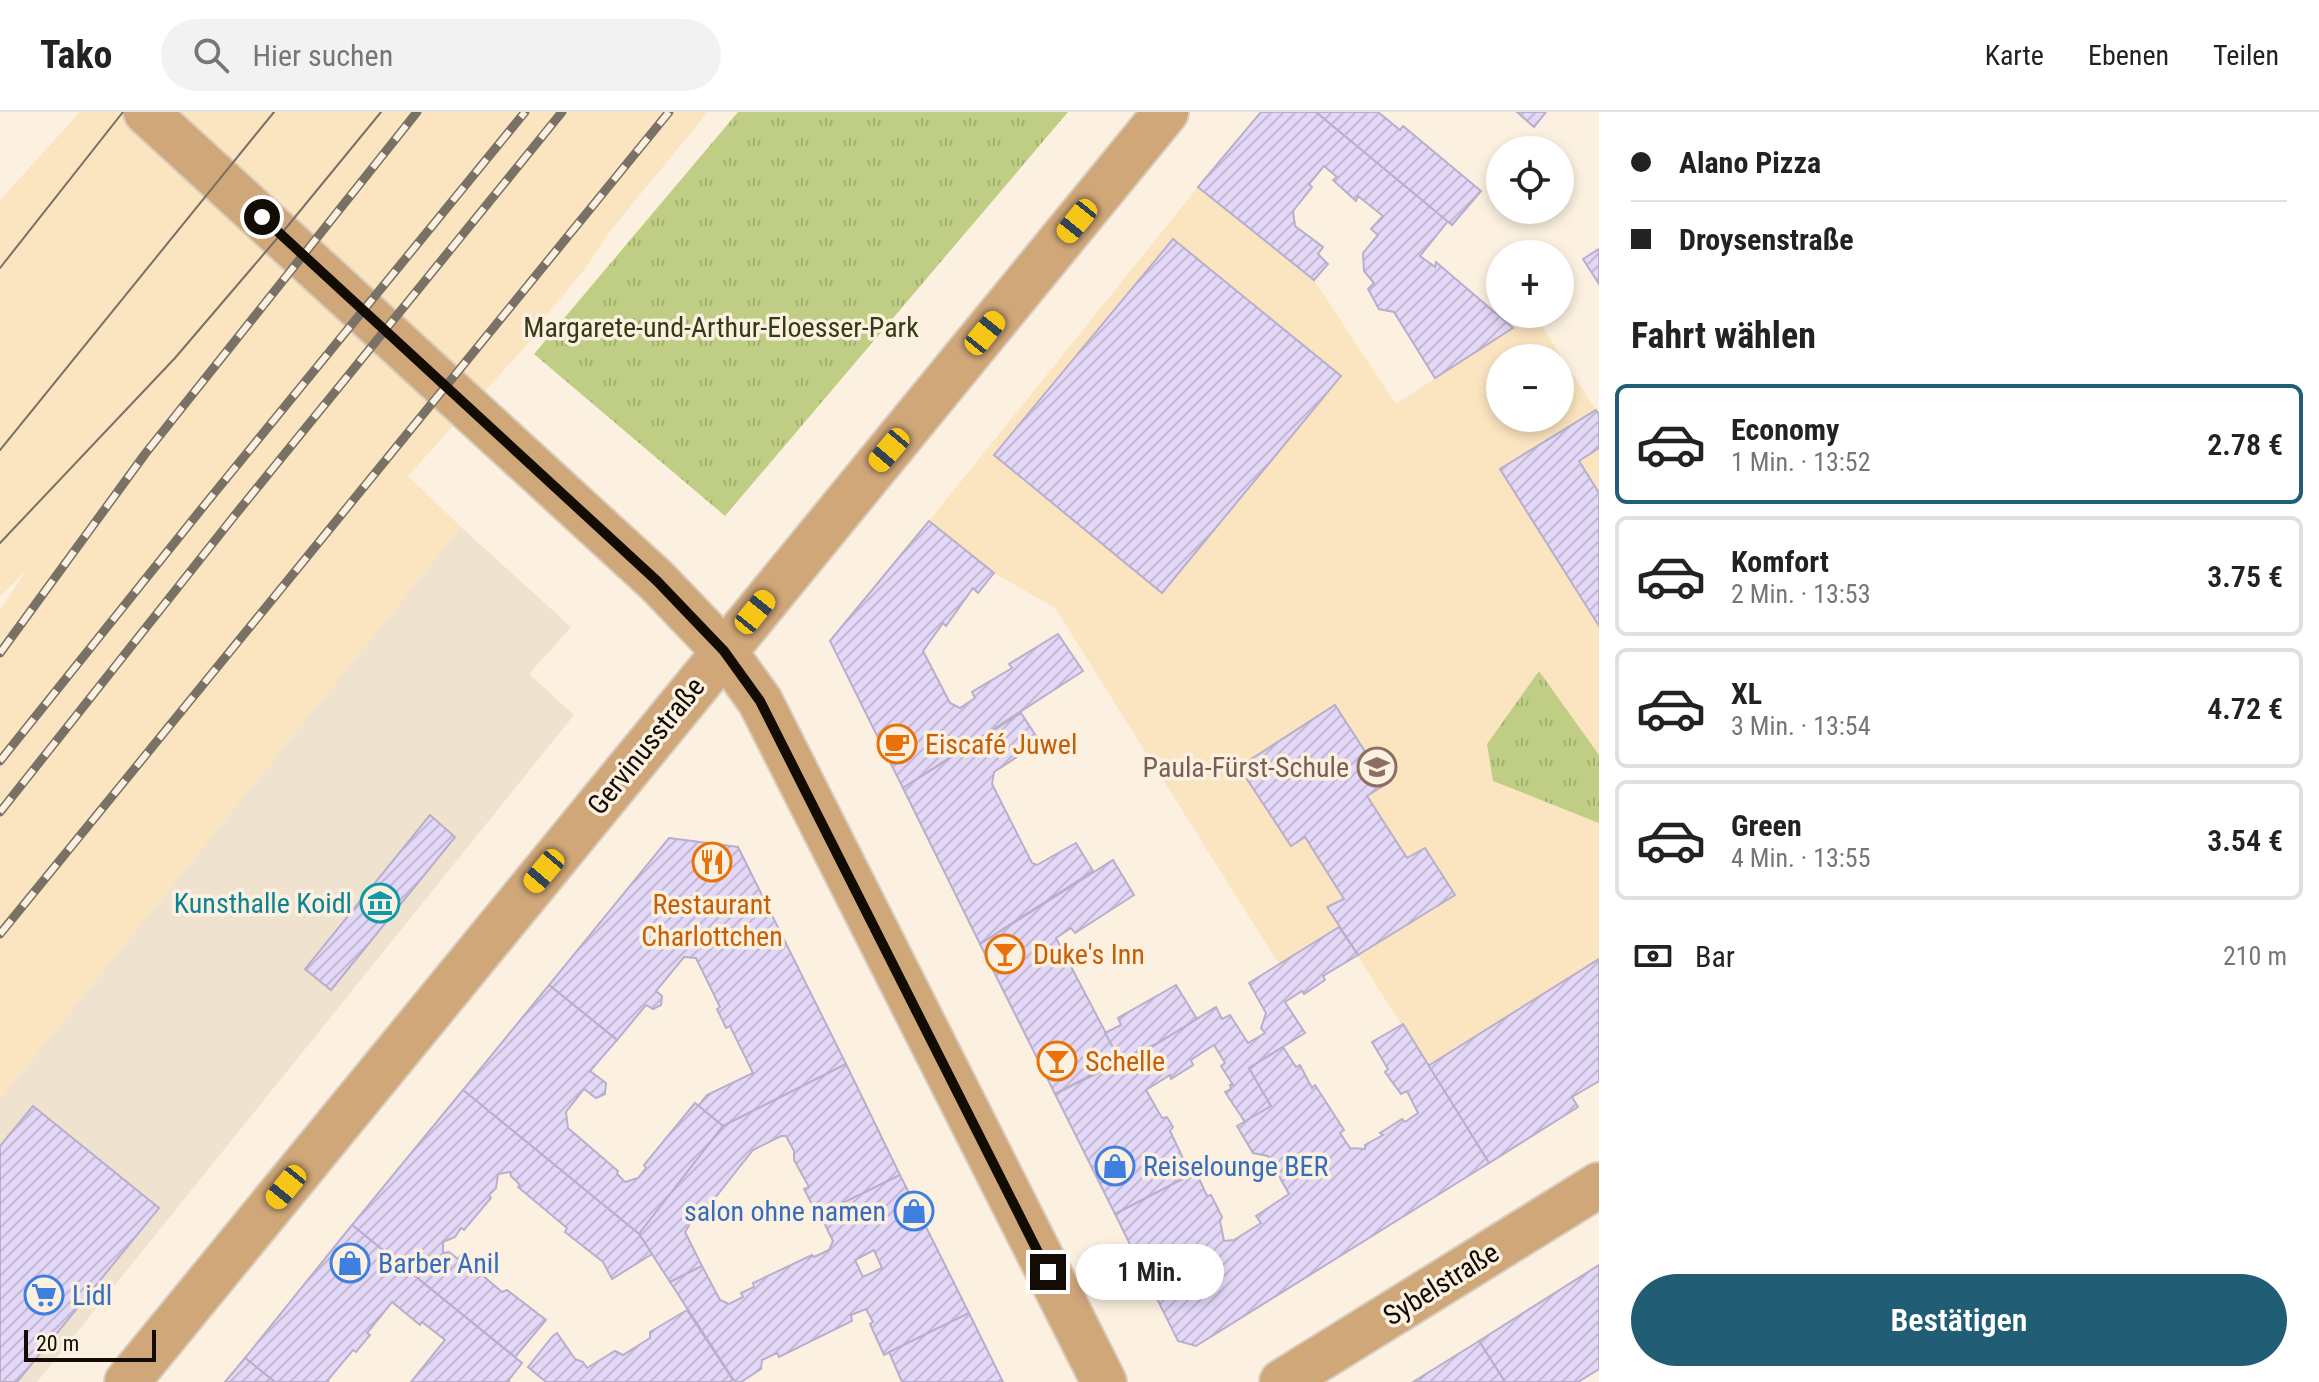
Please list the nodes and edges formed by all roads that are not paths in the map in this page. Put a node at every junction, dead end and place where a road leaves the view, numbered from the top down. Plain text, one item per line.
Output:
1 (146, 112) edge
2 (1166, 112) edge
3 (724, 651) junction
4 (1599, 1185) edge
5 (127, 1382) edge
6 (1104, 1382) edge
7 (1282, 1382) edge

1 - 3 street
2 - 3 street, Gervinusstraße
3 - 5 street, Gervinusstraße
3 - 6 street
4 - 7 street, Sybelstraße

